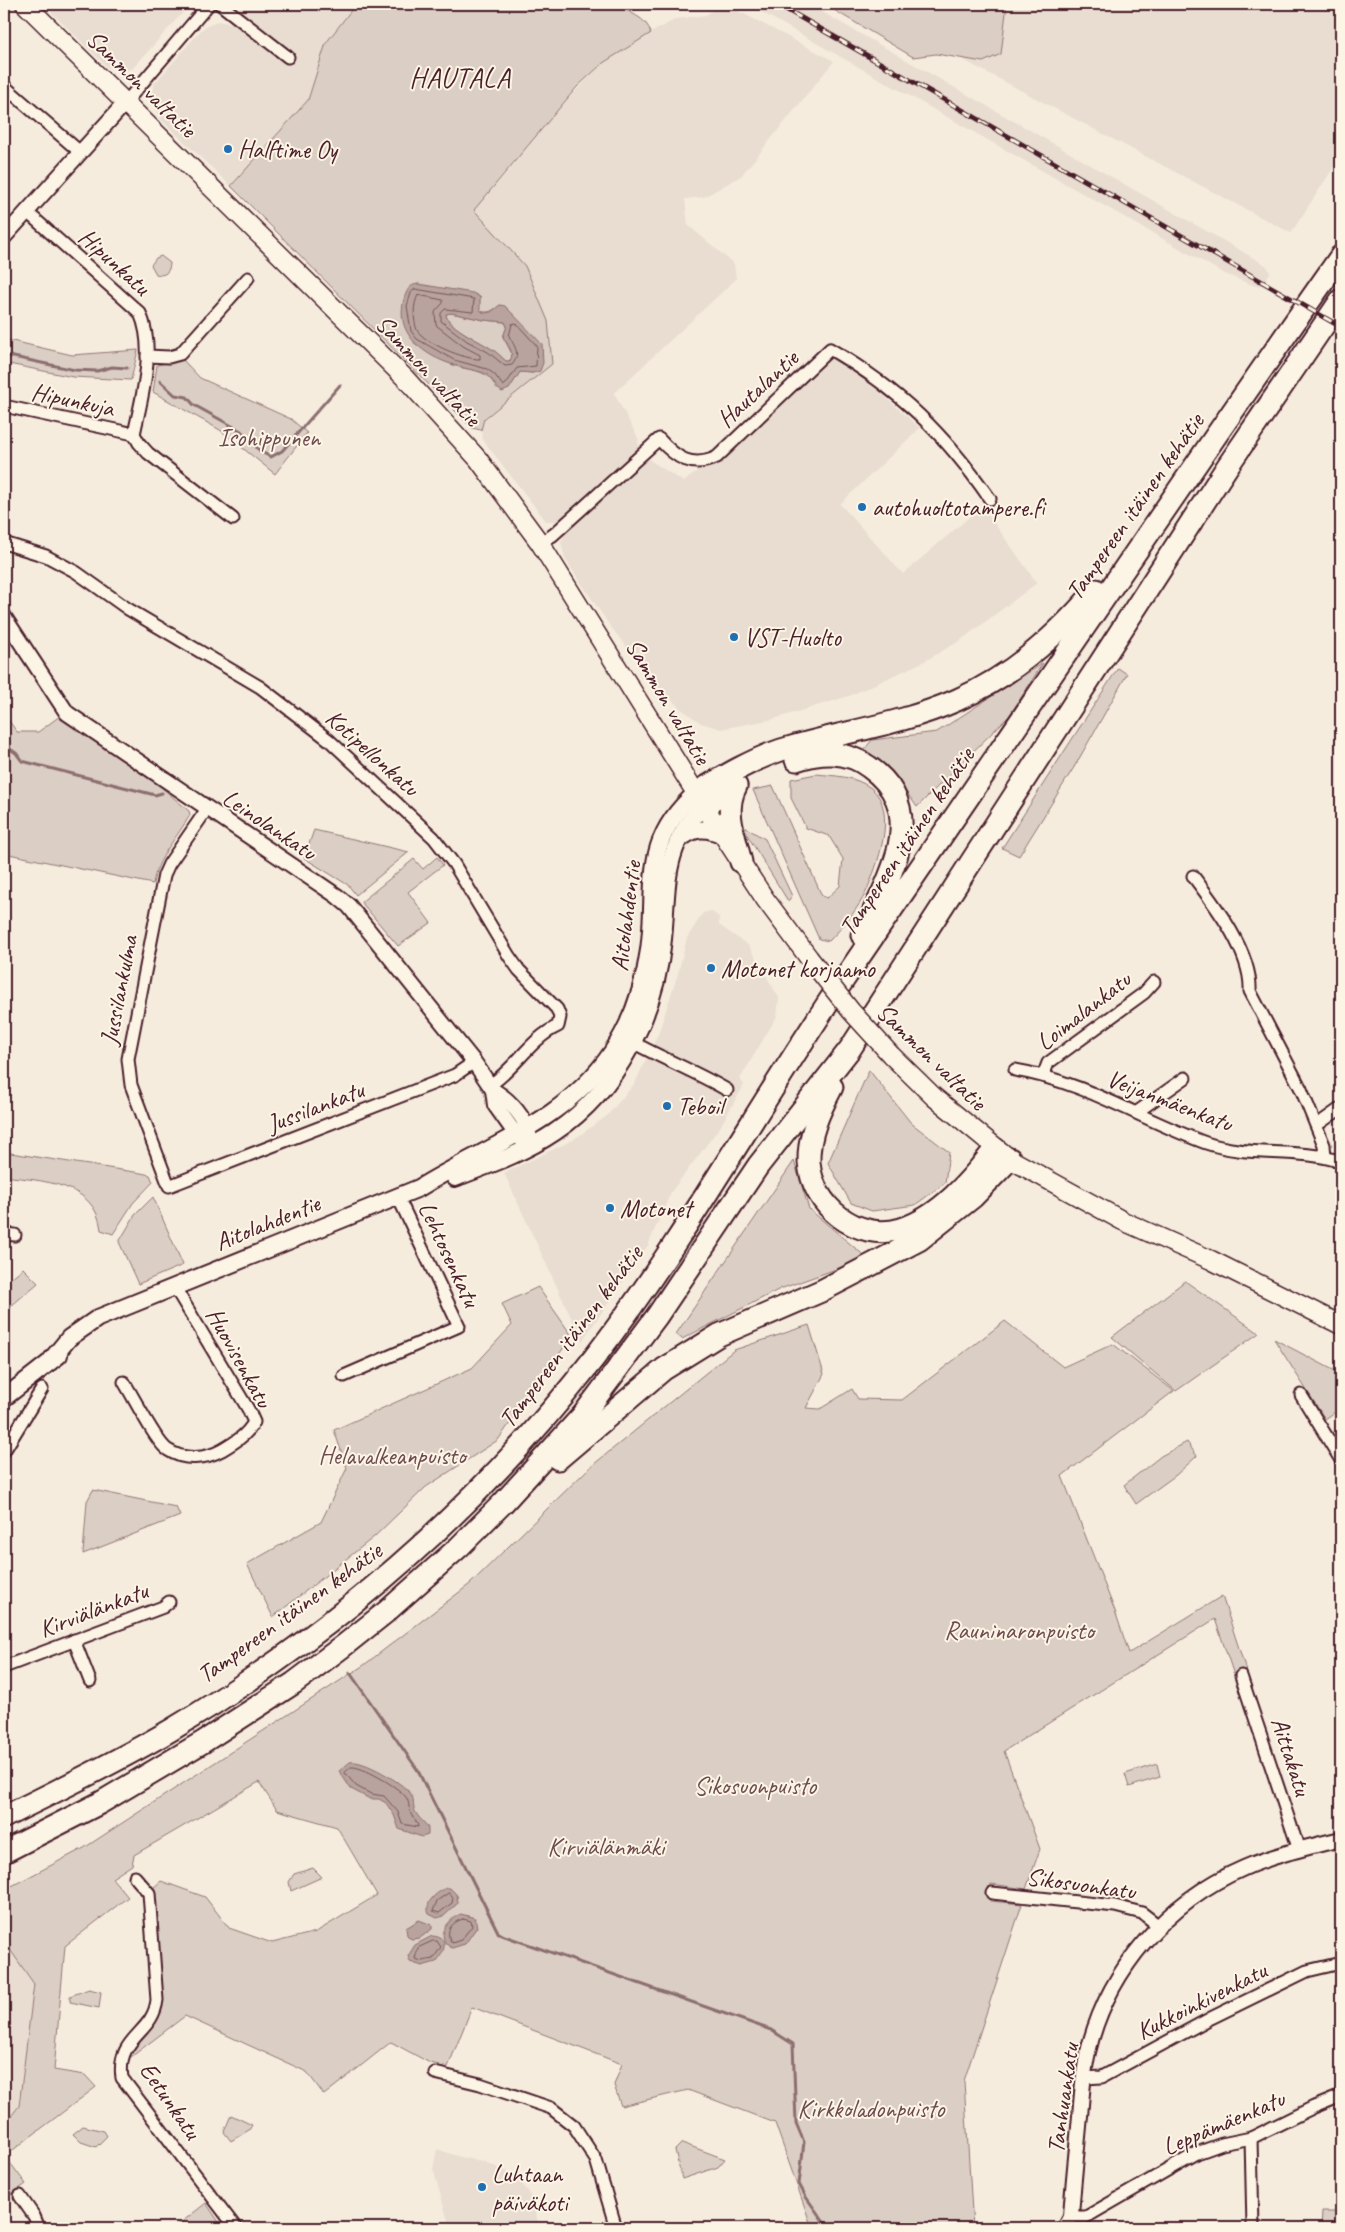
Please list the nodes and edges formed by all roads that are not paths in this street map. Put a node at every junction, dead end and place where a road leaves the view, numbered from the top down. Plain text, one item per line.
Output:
1 (25, 4) edge
2 (209, 4) edge
3 (220, 4) edge
4 (288, 57) dead end
5 (4, 86) edge
6 (126, 102) junction
7 (80, 152) junction
8 (27, 212) junction
9 (4, 238) edge
10 (1341, 256) edge
11 (248, 278) dead end
12 (1341, 300) edge
13 (148, 356) junction
14 (4, 406) edge
15 (134, 434) junction
16 (990, 499) dead end
17 (233, 519) dead end
18 (1151, 529) junction
19 (4, 543) edge
20 (540, 543) junction
21 (4, 617) edge
22 (736, 786) junction
23 (700, 799) junction
24 (206, 809) junction
25 (724, 835) junction
26 (677, 842) junction
27 (741, 862) junction
28 (1194, 876) dead end
29 (1154, 982) dead end
30 (834, 994) junction
31 (627, 1039) junction
32 (850, 1049) junction
33 (474, 1062) junction
34 (1015, 1070) dead end
35 (1043, 1076) junction
36 (1185, 1078) dead end
37 (491, 1088) junction
38 (728, 1090) dead end
39 (1341, 1108) edge
40 (1137, 1112) junction
41 (1317, 1125) junction
42 (523, 1132) junction
43 (531, 1146) junction
44 (1002, 1154) junction
45 (1325, 1157) junction
46 (1341, 1162) edge
47 (169, 1186) joint
48 (419, 1188) junction
49 (398, 1196) junction
50 (174, 1286) junction
51 (1341, 1325) edge
52 (344, 1376) dead end
53 (124, 1382) dead end
54 (42, 1389) dead end
55 (1301, 1394) dead end
56 (4, 1398) edge
57 (4, 1450) edge
58 (1341, 1460) edge
59 (503, 1503) junction
60 (169, 1602) dead end
61 (74, 1640) junction
62 (4, 1667) edge
63 (1241, 1676) dead end
64 (90, 1681) dead end
65 (4, 1817) edge
66 (1341, 1839) edge
67 (1299, 1850) junction
68 (4, 1852) edge
69 (135, 1877) dead end
70 (992, 1894) dead end
71 (1159, 1926) junction
72 (1341, 1964) edge
73 (436, 2073) dead end
74 (1084, 2078) junction
75 (1341, 2096) edge
76 (1251, 2138) junction
77 (20, 2196) dead end
78 (1068, 2223) edge
79 (39, 2228) edge
80 (236, 2228) edge
81 (616, 2228) edge
82 (1253, 2228) edge

1 - 6 main road, Sammon valtatie
2 - 6 street
3 - 4 street
5 - 7 street
6 - 7 street
6 - 20 main road, Sammon valtatie
7 - 8 street
8 - 9 street
8 - 13 street, Hipunkatu
10 - 18 highway, Tampereen itäinen kehätie
11 - 13 street
12 - 32 highway
13 - 15 street, Hipunkatu
14 - 15 street, Hipunkuja
15 - 17 street
16 - 20 street, Hautalantie
18 - 23 highway
18 - 30 highway, Tampereen itäinen kehätie
19 - 37 street, Kotipellonkatu
20 - 23 main road, Sammon valtatie
21 - 24 street, Leinolankatu
22 - 23 highway
22 - 27 highway
22 - 30 highway
23 - 25 main road, Sammon valtatie
23 - 26 main road, Aitolahdentie
23 - 31 main road, Aitolahdentie
24 - 33 street, Leinolankatu
24 - 47 street, Jussilankulma
25 - 26 main road, Aitolahdentie
25 - 27 main road, Sammon valtatie
26 - 31 main road, Aitolahdentie
27 - 44 main road, Sammon valtatie, bridge
28 - 41 street
29 - 35 street, Loimalankatu
30 - 65 highway, Tampereen itäinen kehätie
31 - 38 street
31 - 42 main road, Aitolahdentie
31 - 43 main road, Aitolahdentie
32 - 44 highway
32 - 59 highway
33 - 37 street, Leinolankatu
33 - 47 street, Jussilankatu
34 - 35 street, Veijanmäenkatu
35 - 40 street, Veijanmäenkatu
36 - 40 street
37 - 42 street, Leinolankatu
39 - 41 street
40 - 45 street, Veijanmäenkatu
41 - 45 street
42 - 43 street
42 - 48 main road, Aitolahdentie
43 - 48 main road, Aitolahdentie
44 - 51 main road, Sammon valtatie
44 - 59 highway
45 - 46 street, Veijanmäenkatu
48 - 49 main road, Aitolahdentie
49 - 50 main road, Aitolahdentie
49 - 52 street, Lehtosenkatu
50 - 53 street, Huovisenkatu
50 - 56 main road, Aitolahdentie
54 - 57 street
55 - 58 street
59 - 68 highway
60 - 61 street, Kirviälänkatu
61 - 62 street, Kirviälänkatu
61 - 64 street
63 - 67 street, Aittakatu
66 - 67 street, Tanhuankatu
67 - 71 street, Tanhuankatu
69 - 80 street, Eetunkatu
70 - 71 street, Sikosuonkatu
71 - 74 street, Tanhuankatu
72 - 74 street, Kukkoinkivenkatu
73 - 81 street
74 - 78 street, Tanhuankatu
75 - 76 street, Leppämäenkatu
76 - 78 street, Leppämäenkatu
76 - 82 street
77 - 79 street

